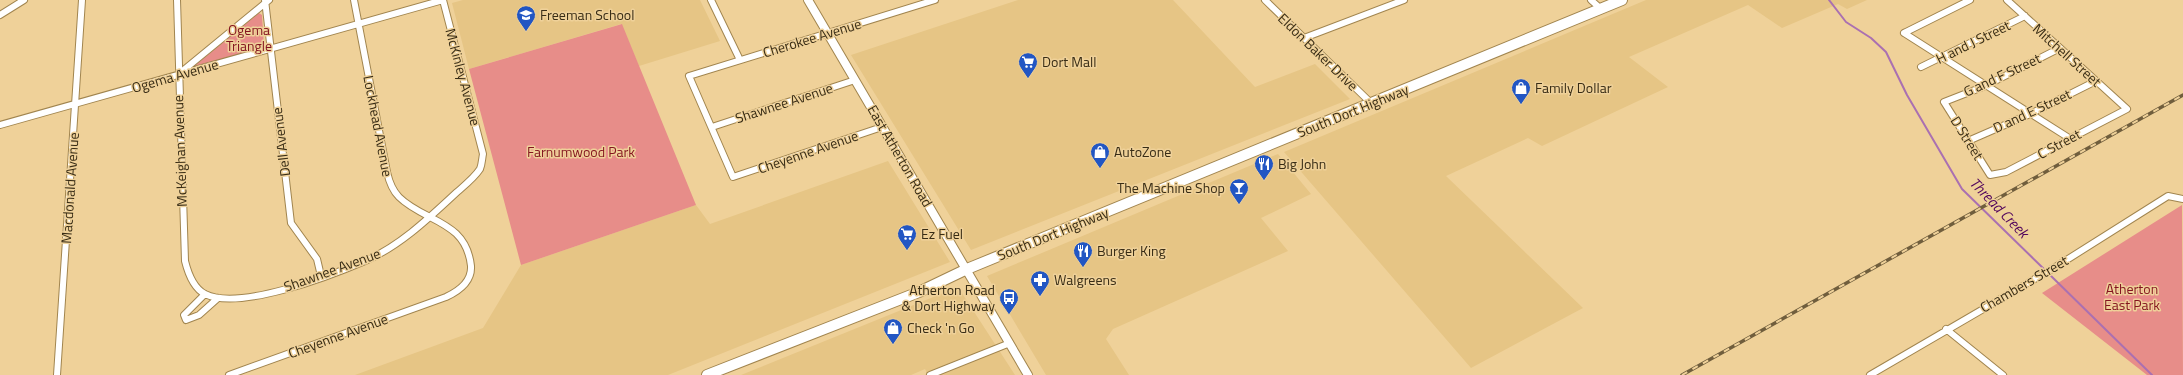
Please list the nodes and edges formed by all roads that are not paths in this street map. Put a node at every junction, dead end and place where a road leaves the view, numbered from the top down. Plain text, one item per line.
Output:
1 (24, 0) edge
2 (82, 0) edge
3 (177, 0) edge
4 (354, 0) edge
5 (443, 0) edge
6 (711, 0) edge
7 (808, 0) edge
8 (935, 0) edge
9 (1265, 0) edge
10 (1404, 0) edge
11 (1591, 0) edge
12 (1622, 0) edge
13 (1970, 0) edge
14 (2007, 0) edge
15 (266, 1) edge
16 (1600, 9) junction
17 (0, 15) edge
18 (2025, 16) junction
19 (358, 24) junction
20 (828, 34) junction
21 (1304, 38) junction
22 (2060, 48) junction
23 (270, 49) junction
24 (1942, 58) junction
25 (740, 60) junction
26 (1921, 67) dead end
27 (178, 75) junction
28 (855, 80) junction
29 (2096, 81) junction
30 (1985, 86) junction
31 (1944, 102) joint
32 (75, 103) junction
33 (1371, 103) junction
34 (2127, 109) joint
35 (2030, 114) junction
36 (0, 124) edge
37 (712, 127) junction
38 (882, 127) junction
39 (2069, 138) junction
40 (1968, 141) junction
41 (483, 154) joint
42 (1990, 175) joint
43 (2181, 198) edge
44 (432, 216) junction
45 (967, 270) junction
46 (321, 276) junction
47 (211, 296) joint
48 (446, 297) joint
49 (1946, 330) junction
50 (1010, 343) junction
51 (57, 375) edge
52 (229, 375) edge
53 (707, 375) edge
54 (930, 375) edge
55 (1028, 375) edge
56 (1870, 375) edge
57 (2003, 375) edge

1 - 17 street
2 - 32 street, Macdonald Avenue
3 - 27 street, McKeighan Avenue
4 - 19 street, Lockhead Avenue
5 - 19 street, Ogema Avenue
5 - 41 street, McKinley Avenue
6 - 25 street
7 - 20 street, East Atherton Road
8 - 20 street, Cherokee Avenue
9 - 21 street, Eldon Baker Drive
10 - 21 street
11 - 16 street
12 - 16 main road, South Dort Highway
13 - 24 street
14 - 18 street, Mitchell Street
15 - 23 street, Dell Avenue
15 - 27 street
16 - 33 main road, South Dort Highway
18 - 22 street, Mitchell Street
18 - 24 street, H and J Street
19 - 23 street, Ogema Avenue
19 - 44 street, Lockhead Avenue
20 - 25 street, Cherokee Avenue
20 - 28 street, East Atherton Road
21 - 33 street, Eldon Baker Drive
22 - 29 street, Mitchell Street
22 - 30 street, G and F Street
23 - 27 street, Ogema Avenue
23 - 46 street, Dell Avenue
24 - 26 street, H and J Street
24 - 30 street
25 - 37 street, Cherokee Avenue
27 - 32 street, Ogema Avenue
27 - 47 street, McKeighan Avenue
28 - 37 street, Shawnee Avenue
28 - 38 street, East Atherton Road
29 - 34 street, Mitchell Street
29 - 35 street, D and E Street
30 - 31 street, G and F Street
30 - 35 street
31 - 40 street, D Street
32 - 36 street, Ogema Avenue
32 - 51 street, Macdonald Avenue
33 - 45 main road, South Dort Highway
34 - 39 street, C Street
35 - 39 street
35 - 40 street, D and E Street
37 - 38 street, Cheyenne Avenue
38 - 45 street, East Atherton Road
39 - 42 street, C Street
40 - 42 street, D Street
41 - 44 street, Shawnee Avenue
43 - 49 street, Chambers Street
44 - 46 street, Shawnee Avenue
44 - 48 street, Lockhead Avenue
45 - 50 street, East Atherton Road
45 - 53 main road, South Dort Highway
46 - 47 street, Shawnee Avenue
48 - 52 street, Cheyenne Avenue
49 - 56 street, Chambers Street
49 - 57 street
50 - 54 street
50 - 55 street, East Atherton Road

